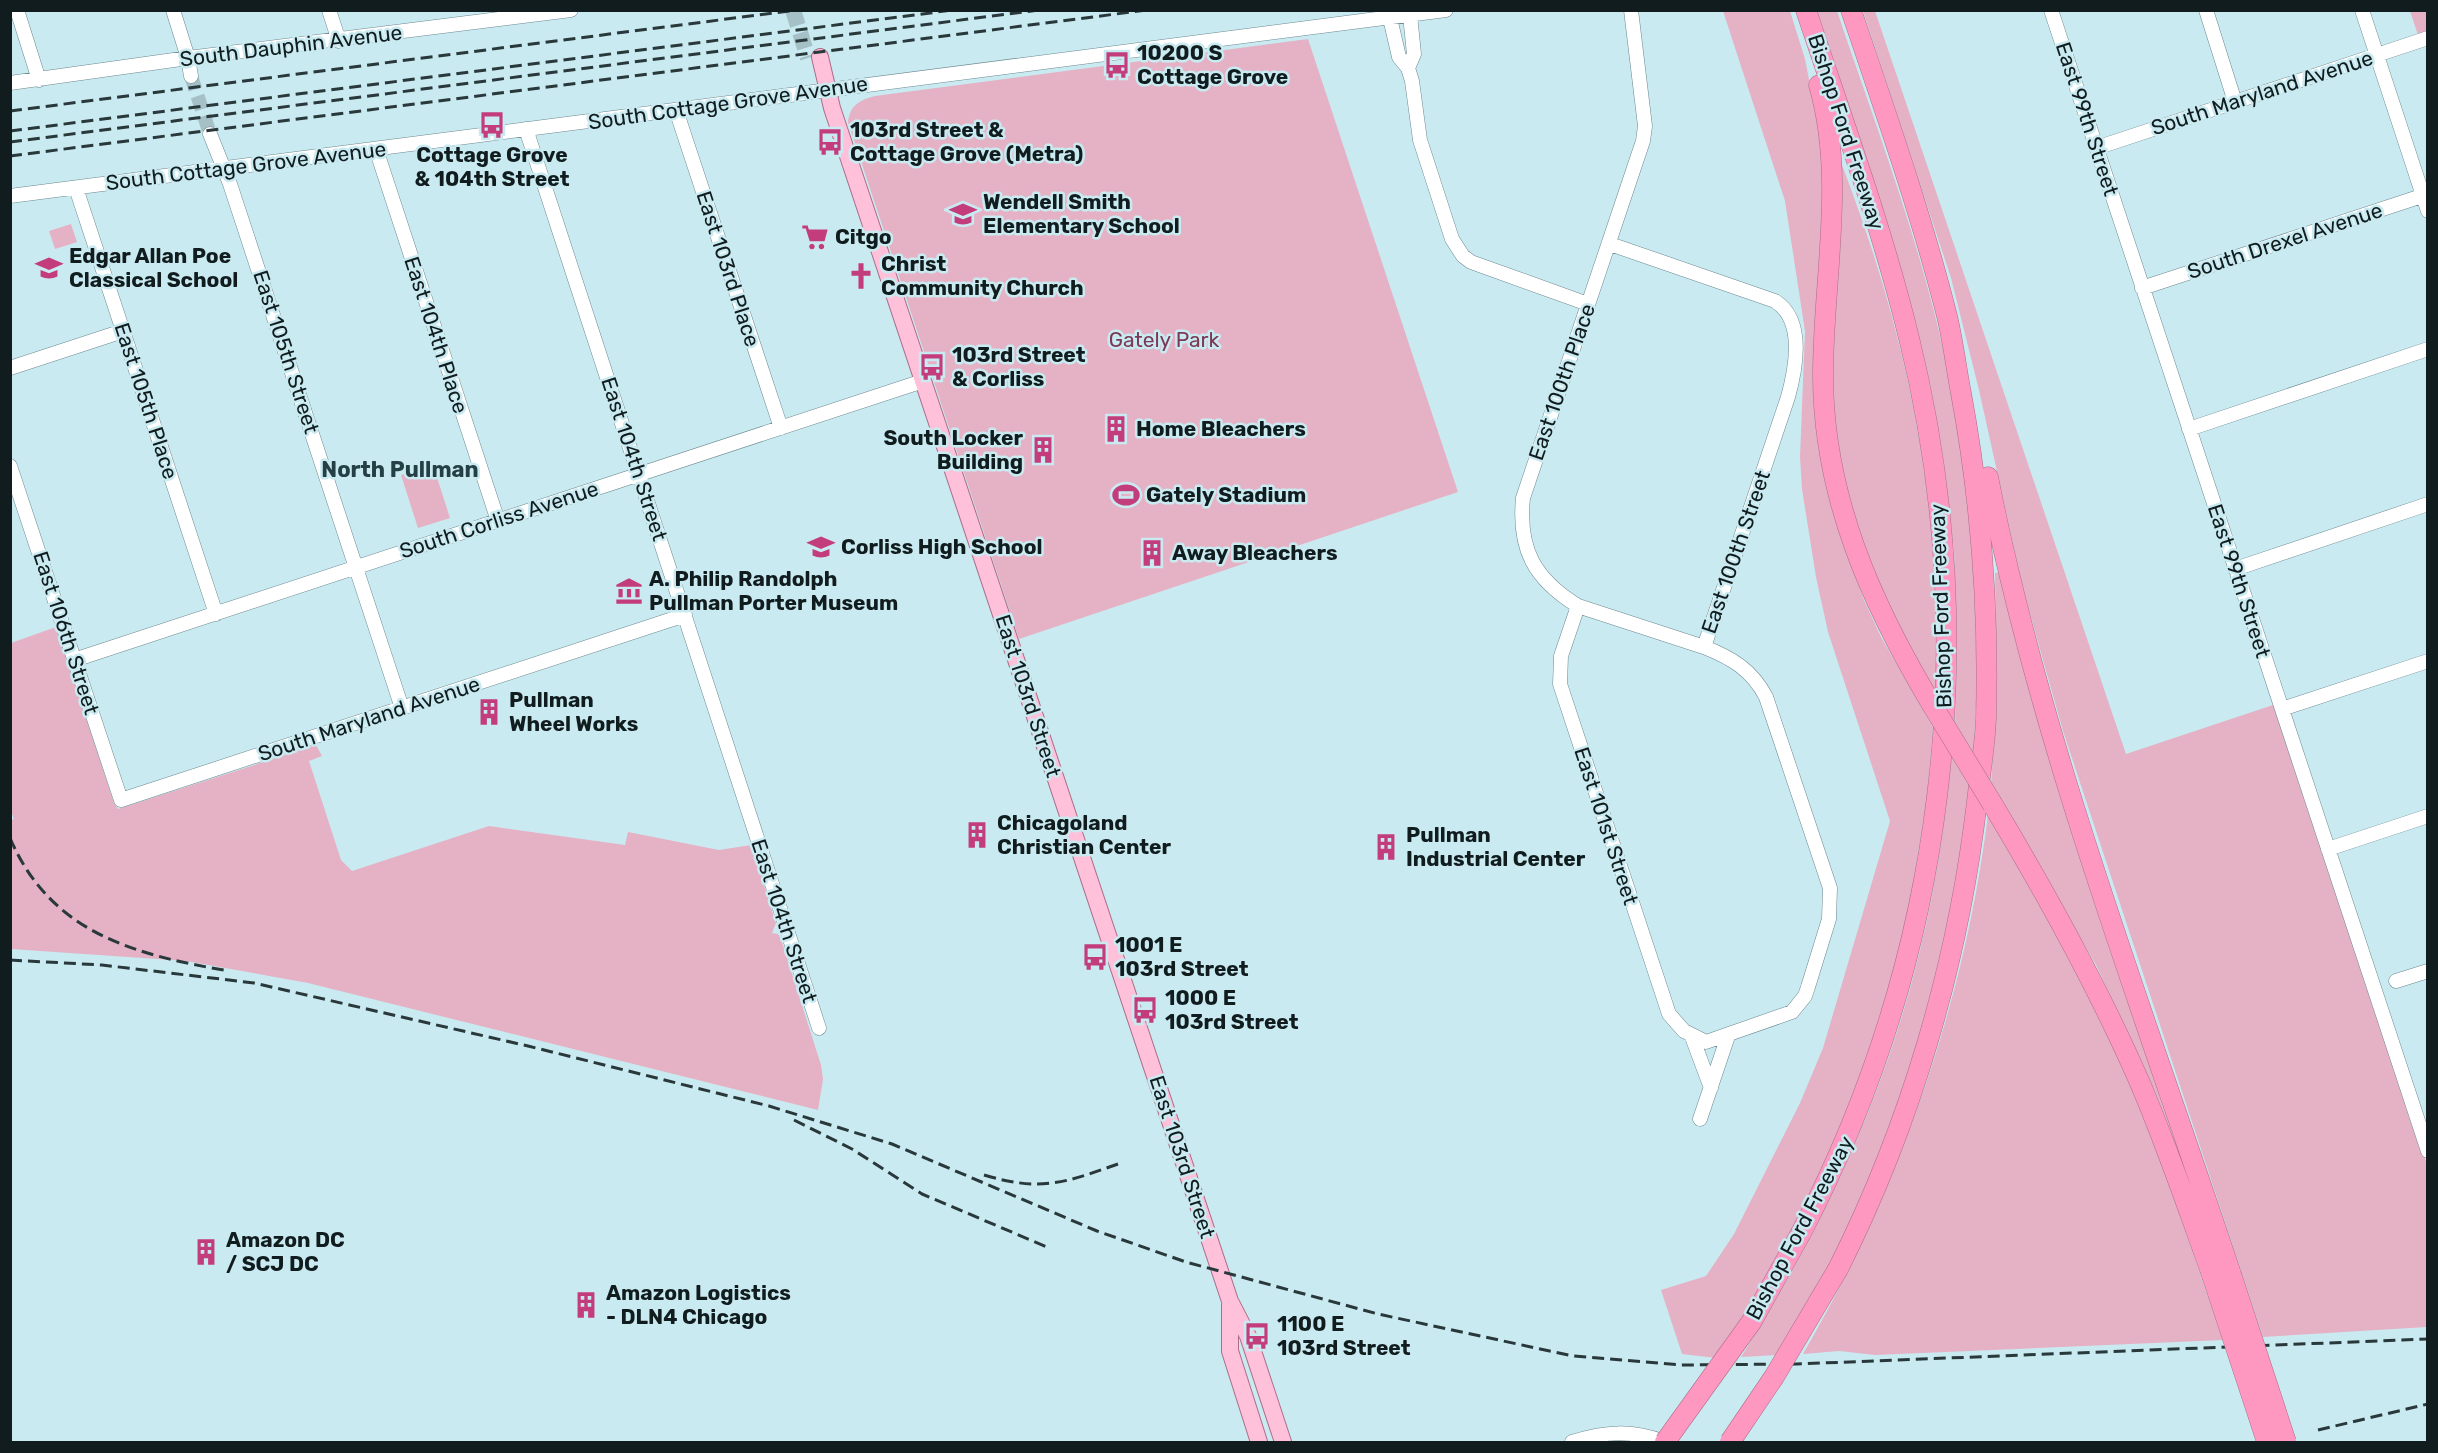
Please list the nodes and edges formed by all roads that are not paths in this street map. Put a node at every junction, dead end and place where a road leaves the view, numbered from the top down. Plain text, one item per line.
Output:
1 (17, 10) edge
2 (173, 10) edge
3 (329, 10) edge
4 (571, 10) edge
5 (1446, 10) edge
6 (1630, 10) edge
7 (1797, 10) edge
8 (1806, 10) edge
9 (1851, 10) edge
10 (2051, 10) edge
11 (2206, 10) edge
12 (2362, 10) edge
13 (1410, 15) junction
14 (488, 16) edge
15 (1390, 18) junction
16 (2427, 38) edge
17 (339, 41) junction
18 (2376, 55) junction
19 (189, 58) junction
20 (814, 58) tunnel mouth
21 (1408, 68) junction
22 (195, 75) tunnel mouth
23 (39, 80) junction
24 (10, 83) edge
25 (826, 91) junction
26 (2235, 102) junction
27 (676, 110) junction
28 (526, 129) junction
29 (214, 134) tunnel mouth
30 (2096, 148) junction
31 (376, 149) junction
32 (225, 168) junction
33 (76, 188) junction
34 (2425, 195) edge
35 (10, 196) edge
36 (2427, 211) edge
37 (1610, 244) junction
38 (2142, 288) junction
39 (1588, 304) junction
40 (1947, 318) junction
41 (123, 331) junction
42 (2427, 349) edge
43 (10, 368) edge
44 (923, 381) junction
45 (781, 428) junction
46 (2189, 429) junction
47 (10, 466) edge
48 (639, 474) junction
49 (2427, 504) edge
50 (498, 521) junction
51 (356, 567) junction
52 (2235, 568) junction
53 (1578, 606) junction
54 (216, 614) junction
55 (685, 615) junction
56 (1704, 647) junction
57 (74, 660) junction
58 (2427, 661) edge
59 (402, 708) junction
60 (2282, 709) junction
61 (121, 800) joint
62 (2427, 816) edge
63 (2328, 849) junction
64 (2427, 970) edge
65 (2396, 981) dead end
66 (819, 1028) dead end
67 (1692, 1036) junction
68 (1728, 1036) junction
69 (1711, 1088) junction
70 (1700, 1119) dead end
71 (2424, 1126) edge
72 (2427, 1151) edge
73 (2222, 1275) junction
74 (1230, 1301) junction
75 (1259, 1443) edge
76 (1283, 1443) edge
77 (1572, 1443) edge
78 (1665, 1443) edge
79 (1730, 1443) edge
80 (2267, 1443) edge
81 (2286, 1443) edge

1 - 23 street
2 - 19 street
3 - 17 street
4 - 14 street, South Dauphin Avenue
5 - 13 street, South Cottage Grove Avenue
6 - 37 street, East 100th Place
7 - 73 highway, bridge
8 - 78 highway, Bishop Ford Freeway, bridge
9 - 40 highway, Bishop Ford Freeway
10 - 30 street, East 99th Street
11 - 26 street
12 - 18 street
13 - 15 street, South Cottage Grove Avenue
13 - 21 street
14 - 17 street, South Dauphin Avenue
15 - 21 street
15 - 25 street, South Cottage Grove Avenue
16 - 18 street, South Maryland Avenue
17 - 19 street, South Dauphin Avenue
18 - 26 street, South Maryland Avenue
18 - 34 street
19 - 22 street
19 - 23 street, South Dauphin Avenue
20 - 25 main road, East 103rd Street
21 - 39 street
23 - 24 street, South Dauphin Avenue
25 - 27 street, South Cottage Grove Avenue
25 - 44 main road, East 103rd Street
26 - 30 street, South Maryland Avenue
27 - 28 street, South Cottage Grove Avenue
27 - 45 street, East 103rd Place
28 - 31 street, South Cottage Grove Avenue
28 - 48 street, East 104th Street
29 - 32 street, East 105th Street
30 - 38 street, East 99th Street
31 - 32 street, South Cottage Grove Avenue
31 - 50 street, East 104th Place
32 - 33 street, South Cottage Grove Avenue
32 - 51 street, East 105th Street
33 - 35 street, South Cottage Grove Avenue
33 - 41 street, East 105th Place
34 - 36 street
34 - 38 street, South Drexel Avenue
37 - 39 street, East 100th Place
37 - 56 street, East 100th Street
38 - 46 street, East 99th Street
39 - 53 street, East 100th Place
40 - 73 highway
40 - 79 highway, Bishop Ford Freeway, bridge
41 - 43 street
41 - 54 street, East 105th Place
42 - 46 street
44 - 45 street, South Corliss Avenue
44 - 74 main road, East 103rd Street
45 - 48 street, South Corliss Avenue
46 - 52 street, East 99th Street
47 - 57 street, East 106th Street
48 - 50 street, South Corliss Avenue
48 - 55 street, East 104th Street
49 - 52 street
50 - 51 street, South Corliss Avenue
51 - 54 street, South Corliss Avenue
51 - 59 street, East 105th Street
52 - 60 street, East 99th Street
53 - 56 street, East 100th Place
53 - 67 street, East 101st Street
54 - 57 street, South Corliss Avenue
55 - 59 street, South Maryland Avenue
55 - 66 street, East 104th Street
56 - 68 street, East 100th Street
57 - 61 street, East 106th Street
58 - 60 street
59 - 61 street, South Maryland Avenue
60 - 63 street, East 99th Street
62 - 63 street
63 - 71 street, East 99th Street
64 - 65 street
67 - 68 street
67 - 69 street, East 101st Street
68 - 69 street
69 - 70 street
71 - 72 street, East 99th Street
73 - 80 highway, bridge
73 - 81 highway, bridge
74 - 75 main road, East 103rd Street
74 - 76 main road, East 103rd Street
77 - 78 street

